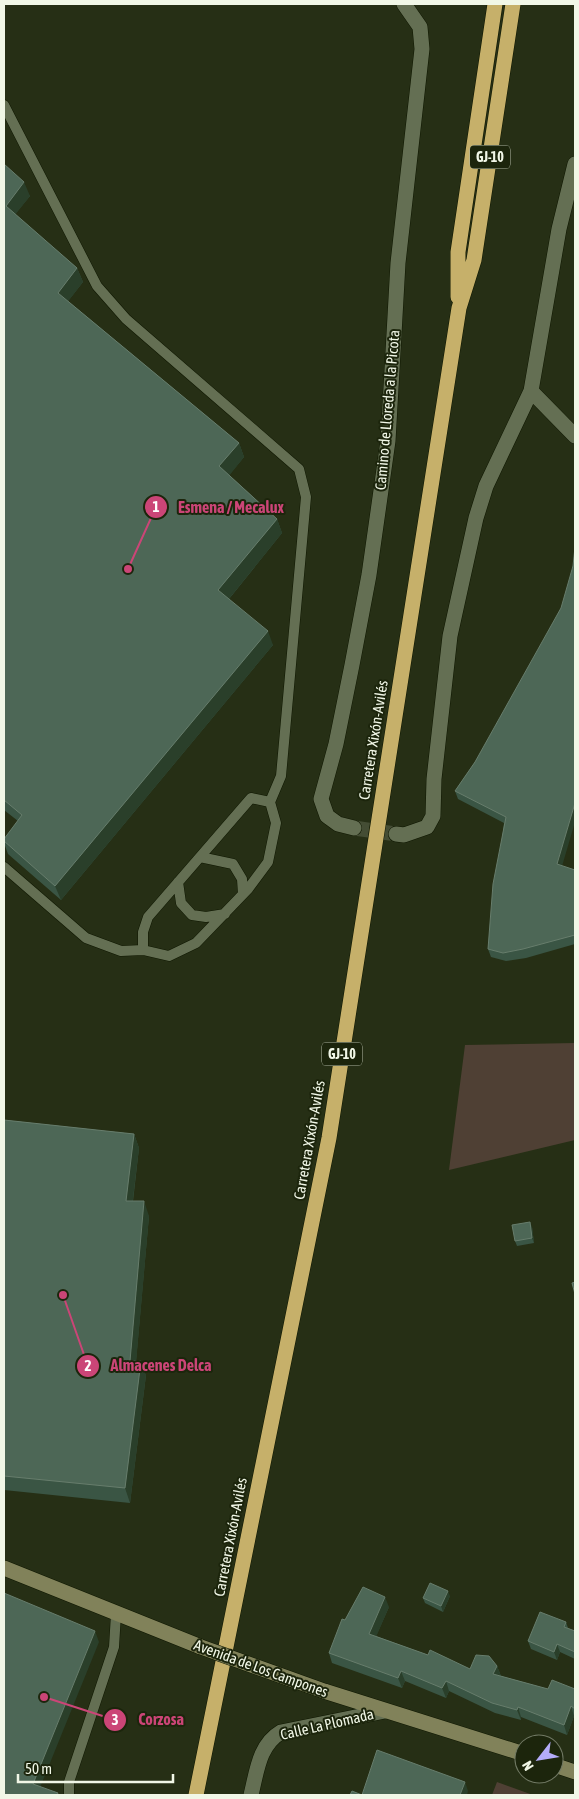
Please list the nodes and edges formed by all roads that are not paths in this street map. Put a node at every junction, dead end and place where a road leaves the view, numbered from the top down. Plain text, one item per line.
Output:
1 (404, 4) edge
2 (495, 4) edge
3 (513, 4) edge
4 (4, 105) edge
5 (575, 164) edge
6 (459, 308) junction
7 (531, 390) junction
8 (575, 436) edge
9 (270, 802) junction
10 (354, 828) tunnel mouth
11 (396, 834) tunnel mouth
12 (200, 857) junction
13 (4, 866) edge
14 (178, 882) junction
15 (244, 894) junction
16 (225, 914) junction
17 (143, 950) junction
18 (4, 1568) edge
19 (116, 1614) junction
20 (384, 1711) junction
21 (514, 1751) edge
22 (69, 1795) edge
23 (196, 1795) edge
24 (251, 1795) edge

1 - 10 street, Camino de Lloreda a la Picota
2 - 6 highway, GJ-10
3 - 6 highway, GJ-10
4 - 9 lane
5 - 7 street
6 - 23 highway, Carretera Xixón-Avilés / GJ-10
7 - 8 street
7 - 11 street
9 - 12 lane
9 - 15 lane
12 - 14 lane
12 - 15 lane
13 - 17 lane
14 - 16 lane
14 - 17 lane
15 - 16 lane
16 - 17 lane
18 - 19 street, Avenida de Los Campones
19 - 20 street, Avenida de Los Campones, bridge
19 - 22 lane
20 - 21 street, Avenida de Los Campones
20 - 24 street, Calle La Plomada

